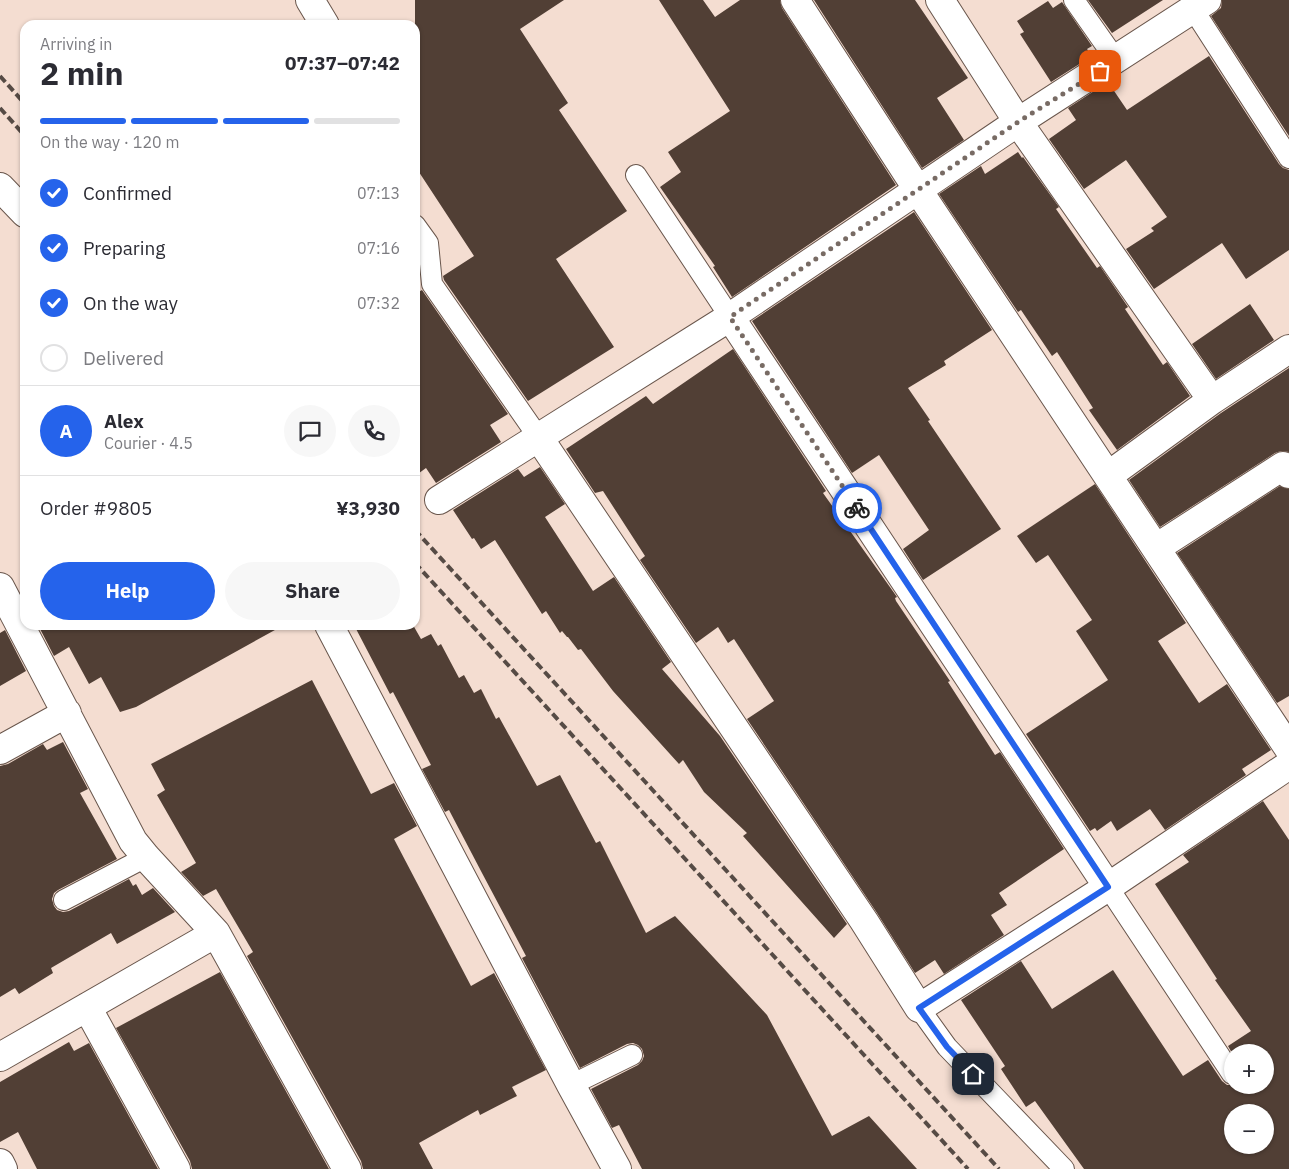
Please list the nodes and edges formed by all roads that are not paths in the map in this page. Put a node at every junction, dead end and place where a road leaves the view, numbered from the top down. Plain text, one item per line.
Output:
1 (310, 0) edge
2 (795, 0) edge
3 (940, 0) edge
4 (1074, 0) edge
5 (1200, 4) edge
6 (322, 20) edge
7 (1116, 60) junction
8 (1018, 122) junction
9 (1289, 158) edge
10 (636, 175) dead end
11 (0, 187) edge
12 (918, 190) junction
13 (20, 208) edge
14 (420, 232) edge
15 (730, 317) junction
16 (1289, 349) edge
17 (1212, 400) junction
18 (539, 438) junction
19 (1289, 474) edge
20 (1109, 475) junction
21 (439, 500) dead end
22 (1156, 548) junction
23 (0, 587) edge
24 (20, 625) edge
25 (23, 630) edge
26 (332, 630) edge
27 (67, 713) junction
28 (0, 750) edge
29 (1289, 750) edge
30 (1289, 766) edge
31 (146, 857) junction
32 (1108, 887) junction
33 (64, 900) dead end
34 (216, 933) junction
35 (87, 1007) junction
36 (919, 1008) junction
37 (632, 1055) dead end
38 (0, 1057) edge
39 (1224, 1062) edge
40 (571, 1085) junction
41 (0, 1163) edge
42 (3, 1169) edge
43 (176, 1169) edge
44 (347, 1169) edge
45 (617, 1169) edge
46 (1064, 1169) edge

1 - 6 street
2 - 12 street
3 - 8 street
4 - 7 lane
5 - 7 street
5 - 9 lane
7 - 8 street
8 - 12 street
8 - 17 street
10 - 15 lane
11 - 13 street
12 - 15 street
12 - 20 street
14 - 18 lane
15 - 18 street
15 - 32 street
16 - 17 street
17 - 20 street
18 - 21 street
18 - 36 street
19 - 22 street
20 - 22 street
22 - 29 street
23 - 24 street
25 - 27 street
26 - 40 street
27 - 28 street
27 - 31 street
30 - 32 street
31 - 33 lane
31 - 34 street
32 - 36 street
32 - 39 lane
34 - 35 street
34 - 44 street
35 - 38 street
35 - 43 street
36 - 46 lane
37 - 40 lane
40 - 45 street
41 - 42 street

